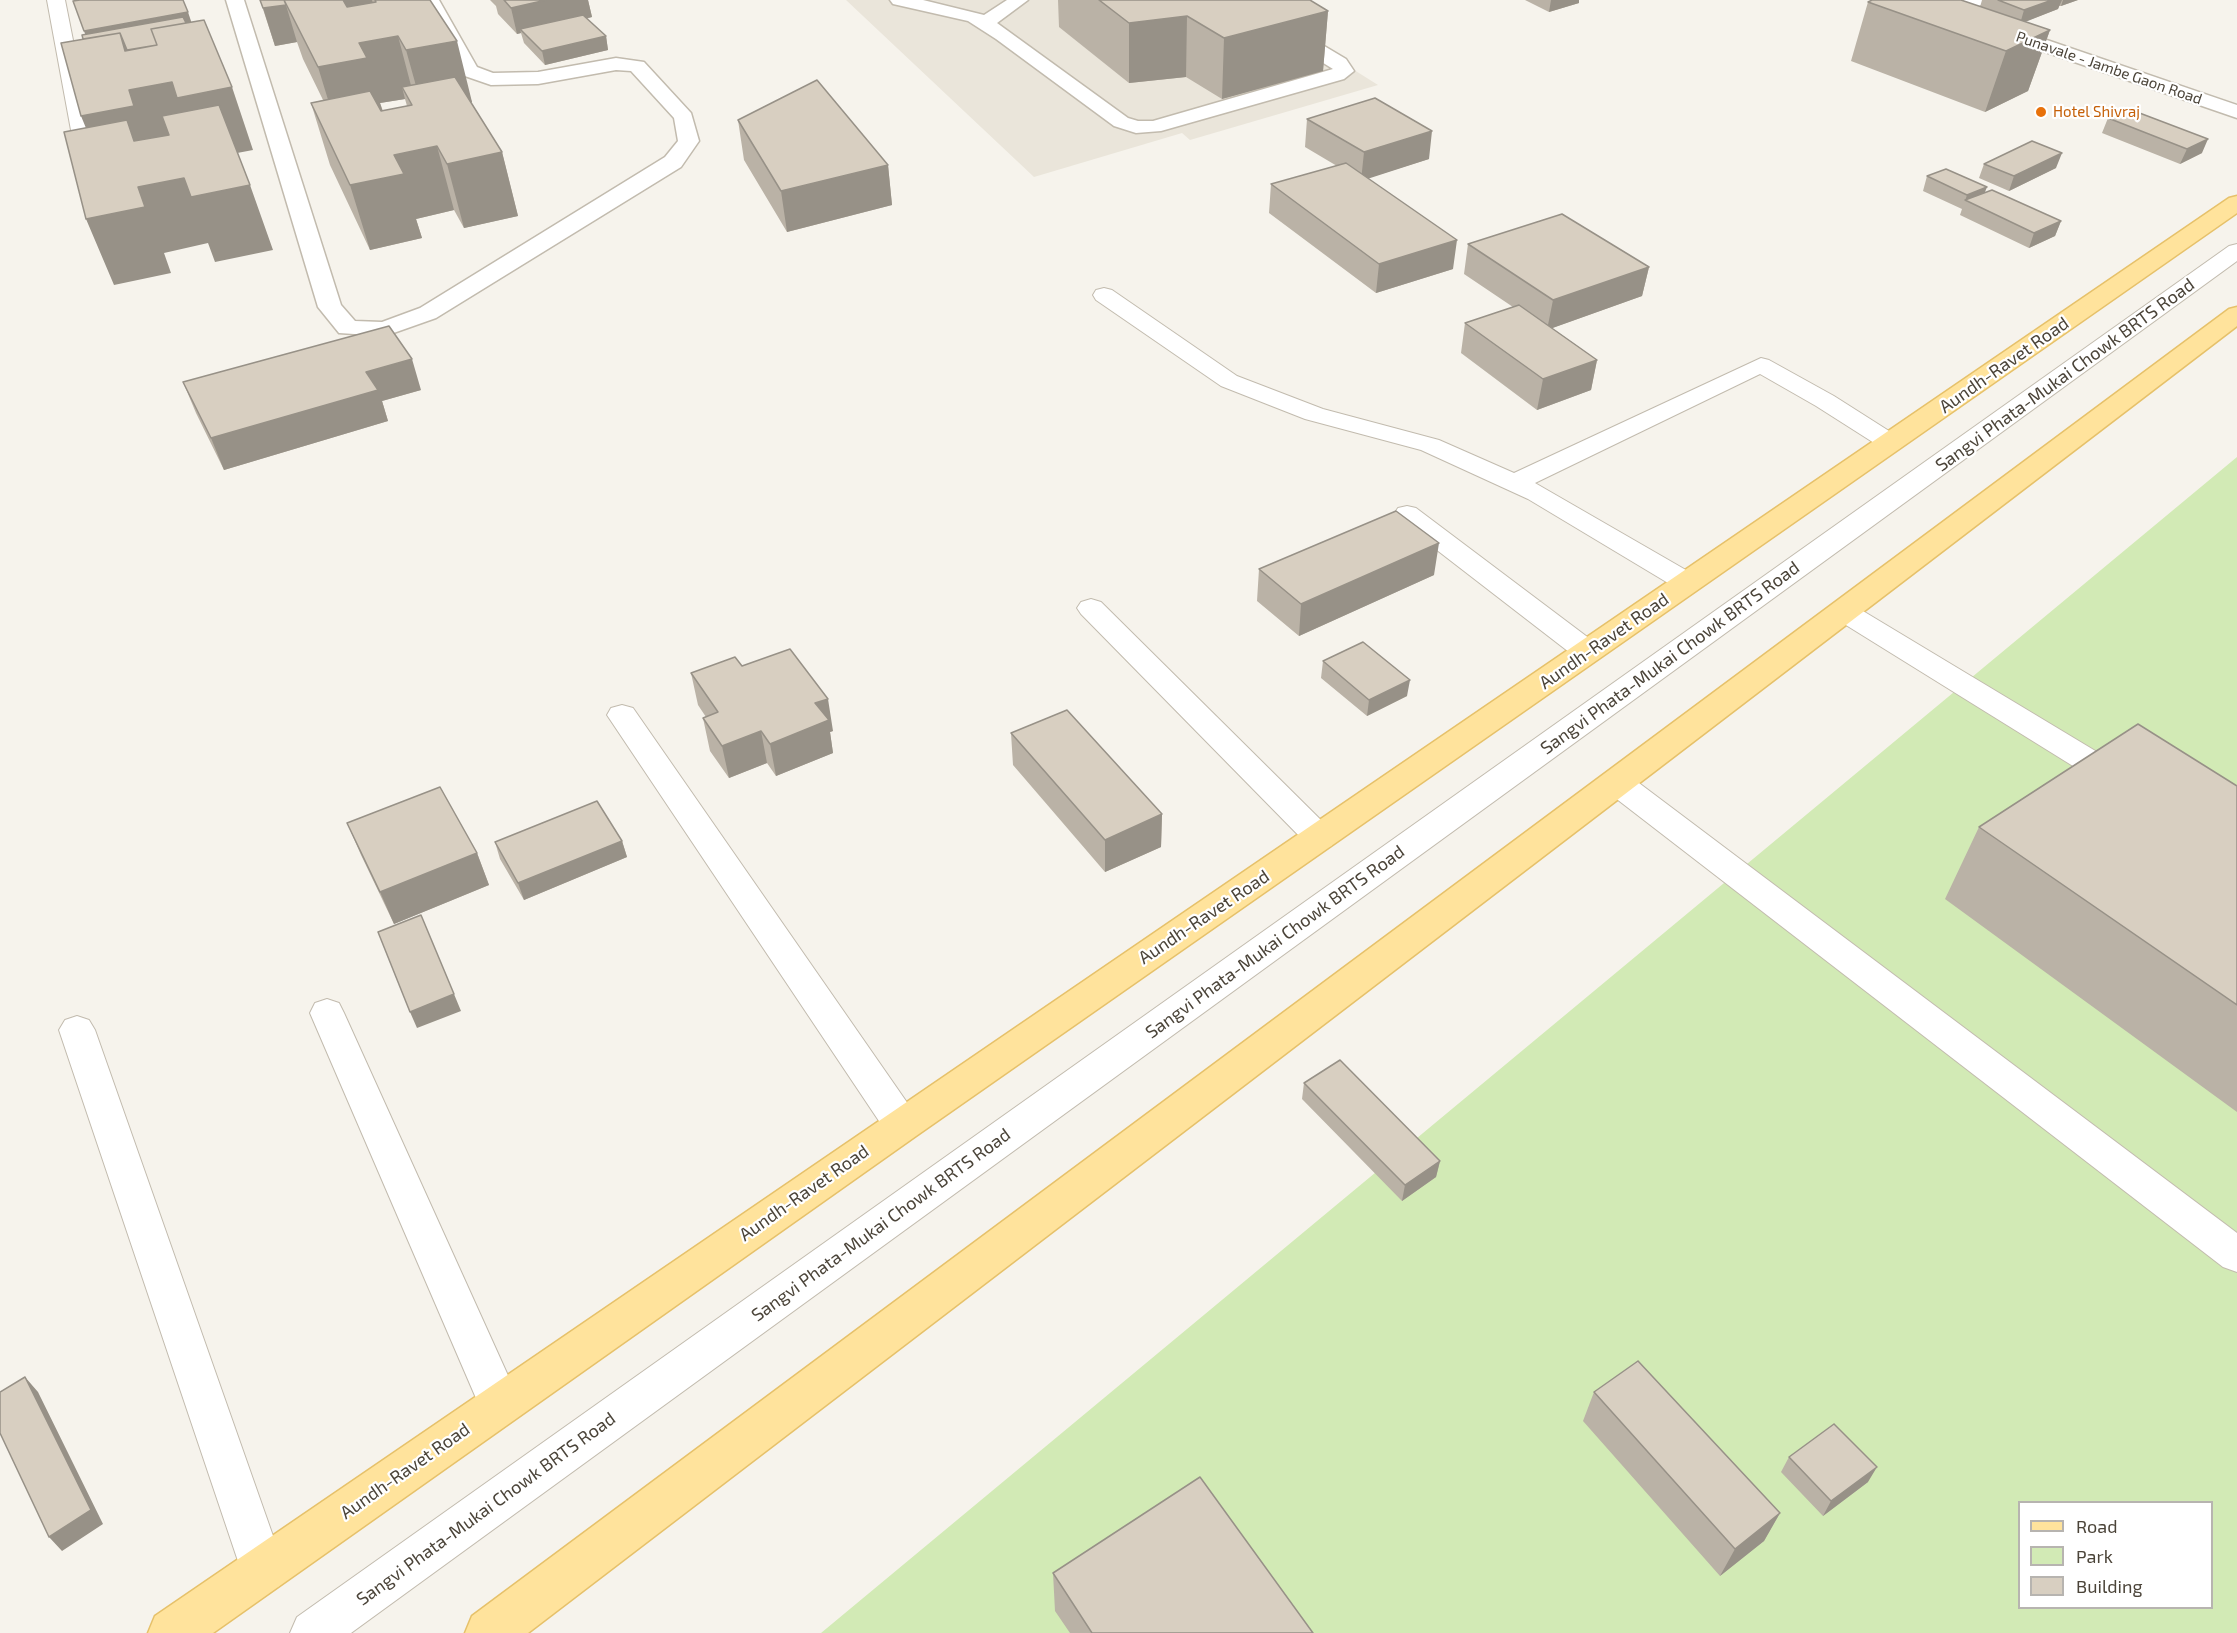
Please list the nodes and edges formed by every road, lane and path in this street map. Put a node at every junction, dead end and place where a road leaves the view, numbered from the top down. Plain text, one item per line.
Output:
1 (56, 0) edge
2 (235, 0) edge
3 (430, 0) edge
4 (899, 0) edge
5 (1019, 0) edge
6 (1234, 0) edge
7 (1977, 0) edge
8 (927, 3) edge
9 (1932, 6) edge
10 (1951, 13) junction
11 (984, 23) junction
12 (2237, 112) edge
13 (84, 141) edge
14 (2237, 203) edge
15 (2237, 251) edge
16 (1104, 295) dead end
17 (2237, 314) edge
18 (1891, 443) junction
19 (1514, 483) junction
20 (1407, 514) dead end
21 (1688, 583) junction
22 (1091, 608) dead end
23 (1843, 611) junction
24 (1588, 652) junction
25 (622, 715) dead end
26 (1616, 782) junction
27 (2148, 798) edge
28 (1320, 838) junction
29 (327, 1013) dead end
30 (77, 1030) dead end
31 (902, 1125) junction
32 (2237, 1255) edge
33 (500, 1405) junction
34 (263, 1570) junction
35 (172, 1633) edge
36 (314, 1633) edge
37 (489, 1633) edge

1 - 13 lane
2 - 3 street
4 - 8 street
5 - 11 street
6 - 11 street
7 - 10 lane
8 - 11 street
9 - 10 street, Punavale - Jambe Gaon Road
10 - 12 street, Punavale - Jambe Gaon Road
14 - 18 main road, Aundh-Ravet Road
15 - 36 lane, Sangvi Phata-Mukai Chowk BRTS Road
16 - 19 lane
17 - 23 main road
18 - 19 lane
18 - 21 main road, Aundh-Ravet Road
19 - 21 lane
20 - 24 lane
21 - 24 main road, Aundh-Ravet Road
22 - 28 lane
23 - 26 main road
23 - 27 lane
24 - 28 main road, Aundh-Ravet Road
25 - 31 lane
26 - 32 lane
26 - 37 main road
28 - 31 main road, Aundh-Ravet Road
29 - 33 lane
30 - 34 lane
31 - 33 main road, Aundh-Ravet Road
33 - 34 main road, Aundh-Ravet Road
34 - 35 main road, Aundh-Ravet Road

